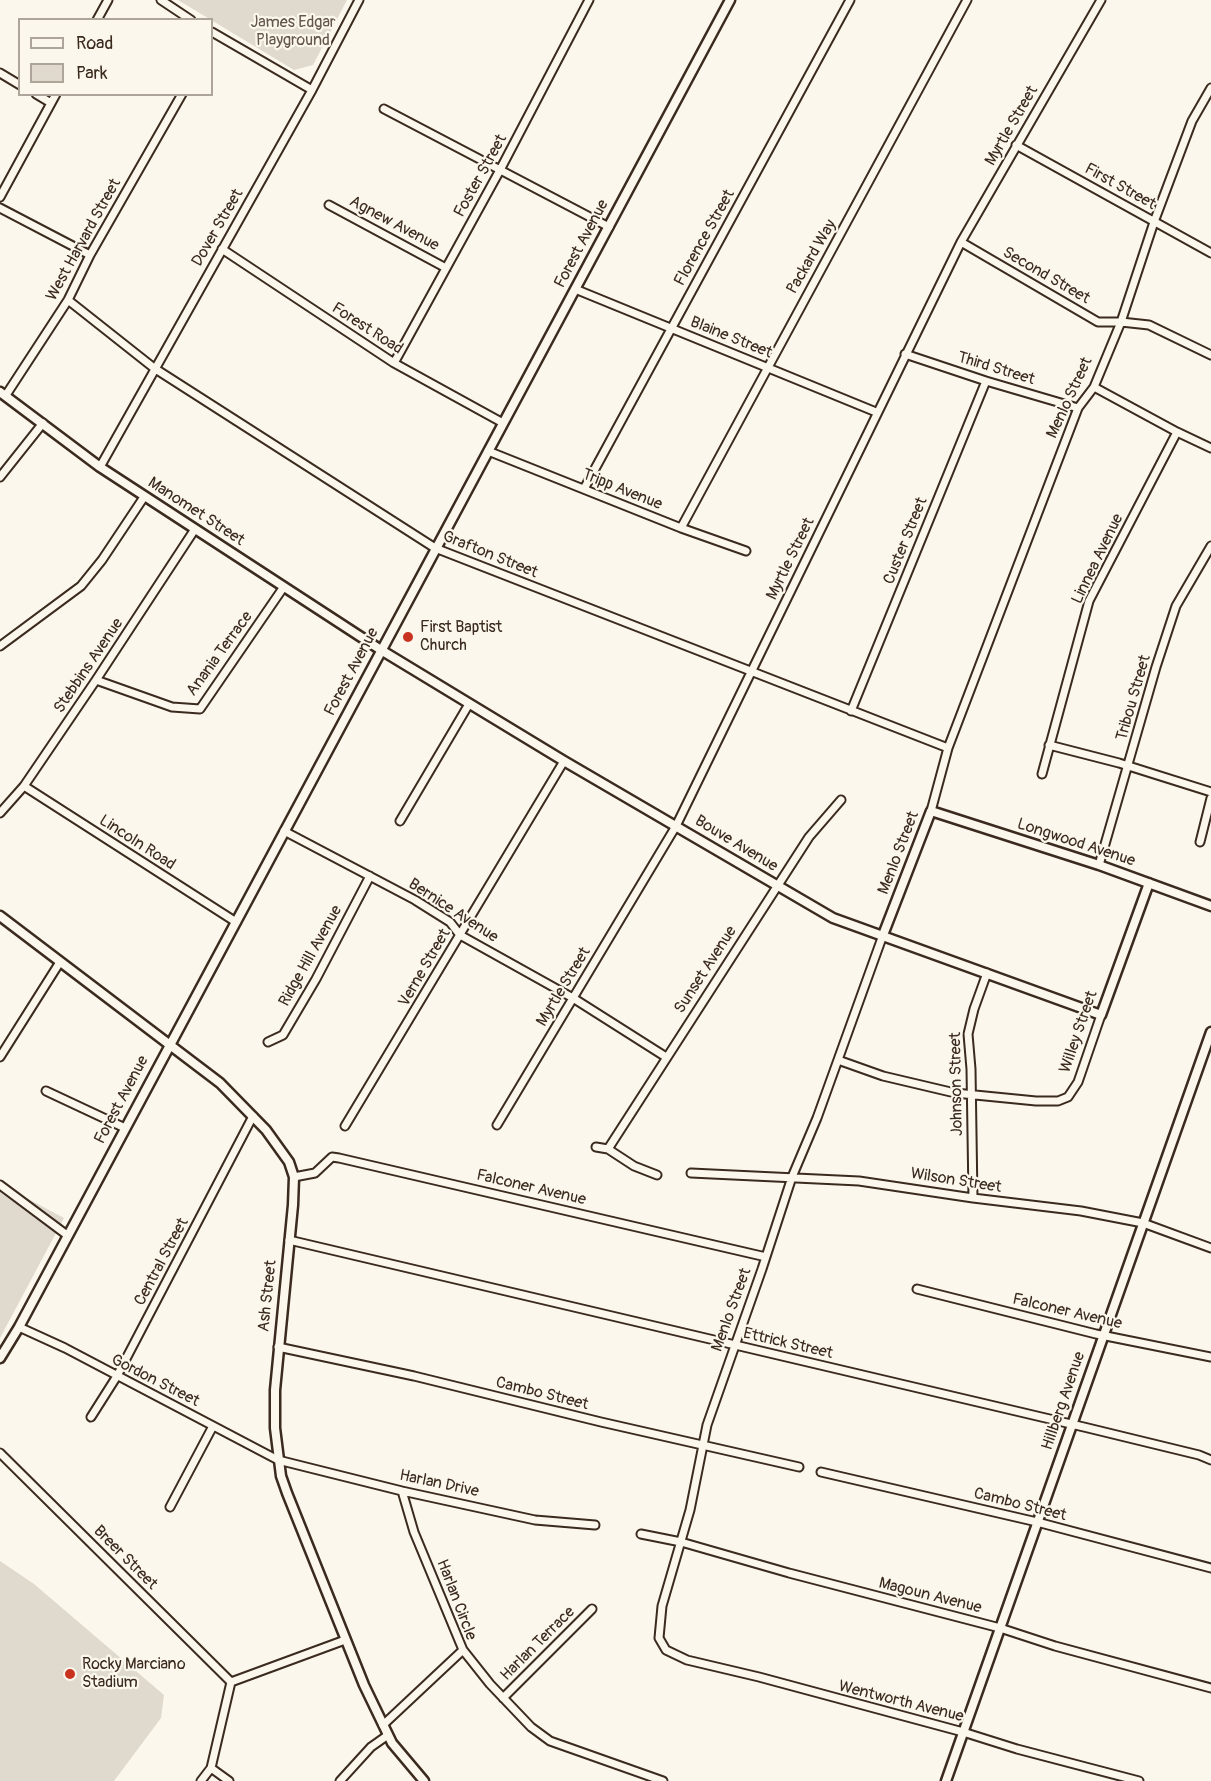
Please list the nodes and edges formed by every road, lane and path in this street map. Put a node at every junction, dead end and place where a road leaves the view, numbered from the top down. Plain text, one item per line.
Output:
1 (108, 0) edge
2 (161, 0) edge
3 (359, 0) edge
4 (589, 0) edge
5 (730, 0) edge
6 (850, 0) edge
7 (967, 0) edge
8 (1101, 0) edge
9 (98, 18) edge
10 (188, 18) edge
11 (214, 34) edge
12 (0, 73) edge
13 (18, 84) edge
14 (1211, 88) edge
15 (312, 90) junction
16 (39, 96) edge
17 (55, 96) edge
18 (181, 96) edge
19 (51, 103) junction
20 (384, 109) dead end
21 (1016, 145) junction
22 (500, 170) junction
23 (0, 197) edge
24 (329, 205) dead end
25 (0, 208) edge
26 (1154, 222) junction
27 (609, 227) junction
28 (961, 242) junction
29 (222, 249) junction
30 (1211, 253) edge
31 (90, 255) junction
32 (446, 268) junction
33 (575, 289) junction
34 (68, 300) junction
35 (1121, 321) junction
36 (671, 329) junction
37 (905, 354) junction
38 (1211, 355) edge
39 (394, 363) junction
40 (768, 367) junction
41 (154, 368) junction
42 (986, 381) junction
43 (1094, 387) junction
44 (3, 394) edge
45 (1078, 408) junction
46 (876, 412) junction
47 (43, 423) junction
48 (503, 423) junction
49 (1177, 432) junction
50 (1211, 447) edge
51 (488, 451) junction
52 (100, 467) junction
53 (0, 477) edge
54 (584, 489) junction
55 (144, 496) junction
56 (681, 528) junction
57 (195, 529) junction
58 (1211, 546) edge
59 (435, 548) junction
60 (746, 551) dead end
61 (283, 588) junction
62 (0, 646) edge
63 (381, 650) junction
64 (752, 673) junction
65 (96, 680) junction
66 (469, 704) junction
67 (851, 711) junction
68 (1049, 745) junction
69 (948, 748) junction
70 (564, 761) junction
71 (1129, 766) junction
72 (1042, 774) dead end
73 (24, 786) junction
74 (1211, 792) edge
75 (1211, 798) edge
76 (841, 800) dead end
77 (931, 811) junction
78 (0, 813) edge
79 (400, 821) dead end
80 (676, 826) junction
81 (284, 831) junction
82 (1200, 842) dead end
83 (1099, 865) junction
84 (370, 876) junction
85 (1149, 883) junction
86 (777, 886) junction
87 (1211, 906) edge
88 (0, 916) edge
89 (236, 922) junction
90 (460, 935) junction
91 (883, 935) junction
92 (60, 962) junction
93 (987, 973) junction
94 (573, 998) junction
95 (1101, 1015) junction
96 (1211, 1032) edge
97 (268, 1042) dead end
98 (170, 1043) junction
99 (0, 1057) edge
100 (666, 1057) junction
101 (838, 1060) junction
102 (46, 1090) dead end
103 (971, 1096) junction
104 (253, 1116) junction
105 (497, 1125) dead end
106 (345, 1126) dead end
107 (125, 1128) junction
108 (596, 1147) dead end
109 (608, 1149) junction
110 (691, 1173) dead end
111 (657, 1175) dead end
112 (294, 1177) junction
113 (792, 1177) junction
114 (0, 1185) edge
115 (973, 1198) junction
116 (1143, 1224) junction
117 (67, 1235) junction
118 (289, 1240) junction
119 (1211, 1248) edge
120 (766, 1257) junction
121 (917, 1289) dead end
122 (19, 1327) junction
123 (1103, 1335) junction
124 (734, 1345) junction
125 (278, 1347) junction
126 (0, 1358) edge
127 (1211, 1358) edge
128 (117, 1376) junction
129 (91, 1417) dead end
130 (1072, 1424) junction
131 (213, 1426) junction
132 (702, 1444) junction
133 (0, 1453) edge
134 (278, 1460) junction
135 (1211, 1460) edge
136 (799, 1467) dead end
137 (821, 1472) dead end
138 (402, 1491) junction
139 (170, 1507) dead end
140 (1037, 1522) junction
141 (595, 1525) dead end
142 (641, 1534) dead end
143 (681, 1542) junction
144 (1211, 1568) edge
145 (592, 1609) dead end
146 (1000, 1628) junction
147 (345, 1640) junction
148 (661, 1644) joint
149 (463, 1650) junction
150 (231, 1682) junction
151 (1211, 1688) edge
152 (503, 1698) junction
153 (383, 1725) junction
154 (963, 1732) junction
155 (388, 1735) junction
156 (211, 1768) junction
157 (201, 1781) edge
158 (229, 1781) edge
159 (340, 1781) edge
160 (424, 1781) edge
161 (663, 1781) edge
162 (946, 1781) edge
163 (1139, 1781) edge

1 - 9 street
2 - 10 street
3 - 15 street, Dover Street
4 - 22 street, Foster Street
5 - 27 street, Forest Avenue
6 - 36 street, Florence Street
7 - 40 street, Packard Way
8 - 21 street, Myrtle Street
11 - 15 street
12 - 13 street
14 - 26 street, Menlo Street
15 - 29 street, Dover Street
16 - 19 street
17 - 19 street
18 - 31 street, West Harvard Street
19 - 23 street
20 - 22 street
21 - 26 street, First Street
21 - 28 street, Myrtle Street
22 - 27 street
22 - 32 street, Foster Street
24 - 32 street, Agnew Avenue
25 - 31 street
26 - 30 street, First Street
26 - 35 street, Menlo Street
27 - 33 street, Forest Avenue
28 - 35 street, Second Street
28 - 37 street, Myrtle Street
29 - 39 street, Forest Road
29 - 41 street, Dover Street
31 - 34 street, West Harvard Street
32 - 39 street, Foster Street
33 - 36 street, Blaine Street
33 - 48 street, Forest Avenue
34 - 41 street, Grafton Street
34 - 44 street, West Harvard Street
35 - 38 street, Second Street
35 - 43 street, Menlo Street
36 - 40 street, Blaine Street
36 - 54 street, Florence Street
37 - 42 street, Third Street
37 - 46 street, Myrtle Street
39 - 48 street, Forest Road
40 - 46 street, Blaine Street
40 - 56 street, Packard Way
41 - 52 street, Dover Street
41 - 59 street, Grafton Street
42 - 45 street, Third Street
42 - 67 street, Custer Street
43 - 45 street, Menlo Street
43 - 49 street
44 - 47 street, Manomet Street
45 - 69 street, Menlo Street
46 - 64 street, Myrtle Street
47 - 52 street, Manomet Street
47 - 53 street
48 - 51 street, Forest Avenue
49 - 50 street
49 - 68 street, Linnea Avenue
51 - 54 street, Tripp Avenue
51 - 59 street, Forest Avenue
52 - 55 street, Manomet Street
54 - 56 street, Tripp Avenue
55 - 57 street, Manomet Street
55 - 62 street
56 - 60 street, Tripp Avenue
57 - 61 street, Manomet Street
57 - 65 street, Stebbins Avenue
58 - 71 street, Tribou Street
59 - 63 street, Forest Avenue
59 - 64 street, Grafton Street
61 - 63 street, Manomet Street
61 - 65 street, Anania Terrace
63 - 66 street, Bouve Avenue
63 - 81 street, Forest Avenue
64 - 67 street, Grafton Street
64 - 80 street, Myrtle Street
65 - 73 street, Stebbins Avenue
66 - 70 street, Bouve Avenue
66 - 79 street
67 - 69 street, Grafton Street
68 - 71 street
68 - 72 street, Linnea Avenue
69 - 77 street, Menlo Street
70 - 80 street, Bouve Avenue
70 - 90 street, Verne Street
71 - 74 street
71 - 83 street, Tribou Street
73 - 78 street, Stebbins Avenue
73 - 89 street, Lincoln Road
75 - 82 street
76 - 86 street, Sunset Avenue
77 - 83 street, Longwood Avenue
77 - 91 street, Menlo Street
80 - 86 street, Bouve Avenue
80 - 94 street, Myrtle Street
81 - 84 street, Bernice Avenue
81 - 89 street, Forest Avenue
83 - 85 street, Longwood Avenue
84 - 90 street, Bernice Avenue
84 - 97 street, Ridge Hill Avenue
85 - 87 street, Longwood Avenue
85 - 95 street, Willey Street
86 - 91 street, Bouve Avenue
86 - 100 street, Sunset Avenue
88 - 92 street, Ash Street
89 - 98 street, Forest Avenue
90 - 94 street, Bernice Avenue
90 - 106 street, Verne Street
91 - 93 street, Bouve Avenue
91 - 101 street, Menlo Street
92 - 98 street, Ash Street
92 - 99 street
93 - 95 street, Bouve Avenue
93 - 103 street, Johnson Street
94 - 100 street, Bernice Avenue
94 - 105 street, Myrtle Street
95 - 103 street, Willey Street
96 - 116 street, Hillberg Avenue
98 - 104 street, Ash Street
98 - 107 street, Forest Avenue
100 - 109 street, Sunset Avenue
101 - 103 street
101 - 113 street, Menlo Street
102 - 107 street
103 - 115 street, Johnson Street
104 - 112 street, Ash Street
104 - 128 street, Central Street
107 - 117 street, Forest Avenue
108 - 109 street
109 - 111 street
110 - 113 street, Wilson Street
112 - 118 street, Ash Street
112 - 120 street, Falconer Avenue
113 - 115 street, Wilson Street
113 - 120 street, Menlo Street
114 - 117 street
115 - 116 street, Wilson Street
116 - 119 street, Wilson Street
116 - 123 street, Hillberg Avenue
117 - 122 street, Forest Avenue
118 - 124 street, Ettrick Street
118 - 125 street, Ash Street
120 - 124 street, Menlo Street
121 - 123 street, Falconer Avenue
122 - 126 street, Forest Avenue
122 - 128 street, Gordon Street
123 - 127 street, Falconer Avenue
123 - 130 street, Hillberg Avenue
124 - 130 street, Ettrick Street
124 - 132 street, Menlo Street
125 - 132 street, Cambo Street
125 - 134 street, Ash Street
128 - 129 street, Central Street
128 - 131 street, Gordon Street
130 - 135 street, Ettrick Street
130 - 140 street, Hillberg Avenue
131 - 134 street, Gordon Street
131 - 139 street
132 - 136 street, Cambo Street
132 - 143 street, Menlo Street
133 - 150 street, Breer Street
134 - 138 street, Harlan Drive
134 - 147 street, Ash Street
137 - 140 street, Cambo Street
138 - 141 street, Harlan Drive
138 - 149 street, Harlan Circle
140 - 144 street, Cambo Street
140 - 146 street, Hillberg Avenue
142 - 143 street, Magoun Avenue
143 - 146 street, Magoun Avenue
143 - 148 street, Menlo Street
145 - 152 street, Harlan Terrace
146 - 151 street, Magoun Avenue
146 - 154 street, Hillberg Avenue
147 - 150 street
147 - 153 street, Ash Street
148 - 154 street, Wentworth Avenue
149 - 152 street
149 - 153 street, Harlan Circle
150 - 156 street
152 - 161 street
153 - 155 street, Ash Street
154 - 162 street, Hillberg Avenue
154 - 163 street, Wentworth Avenue
155 - 159 street
155 - 160 street, Ash Street
156 - 157 street
156 - 158 street

